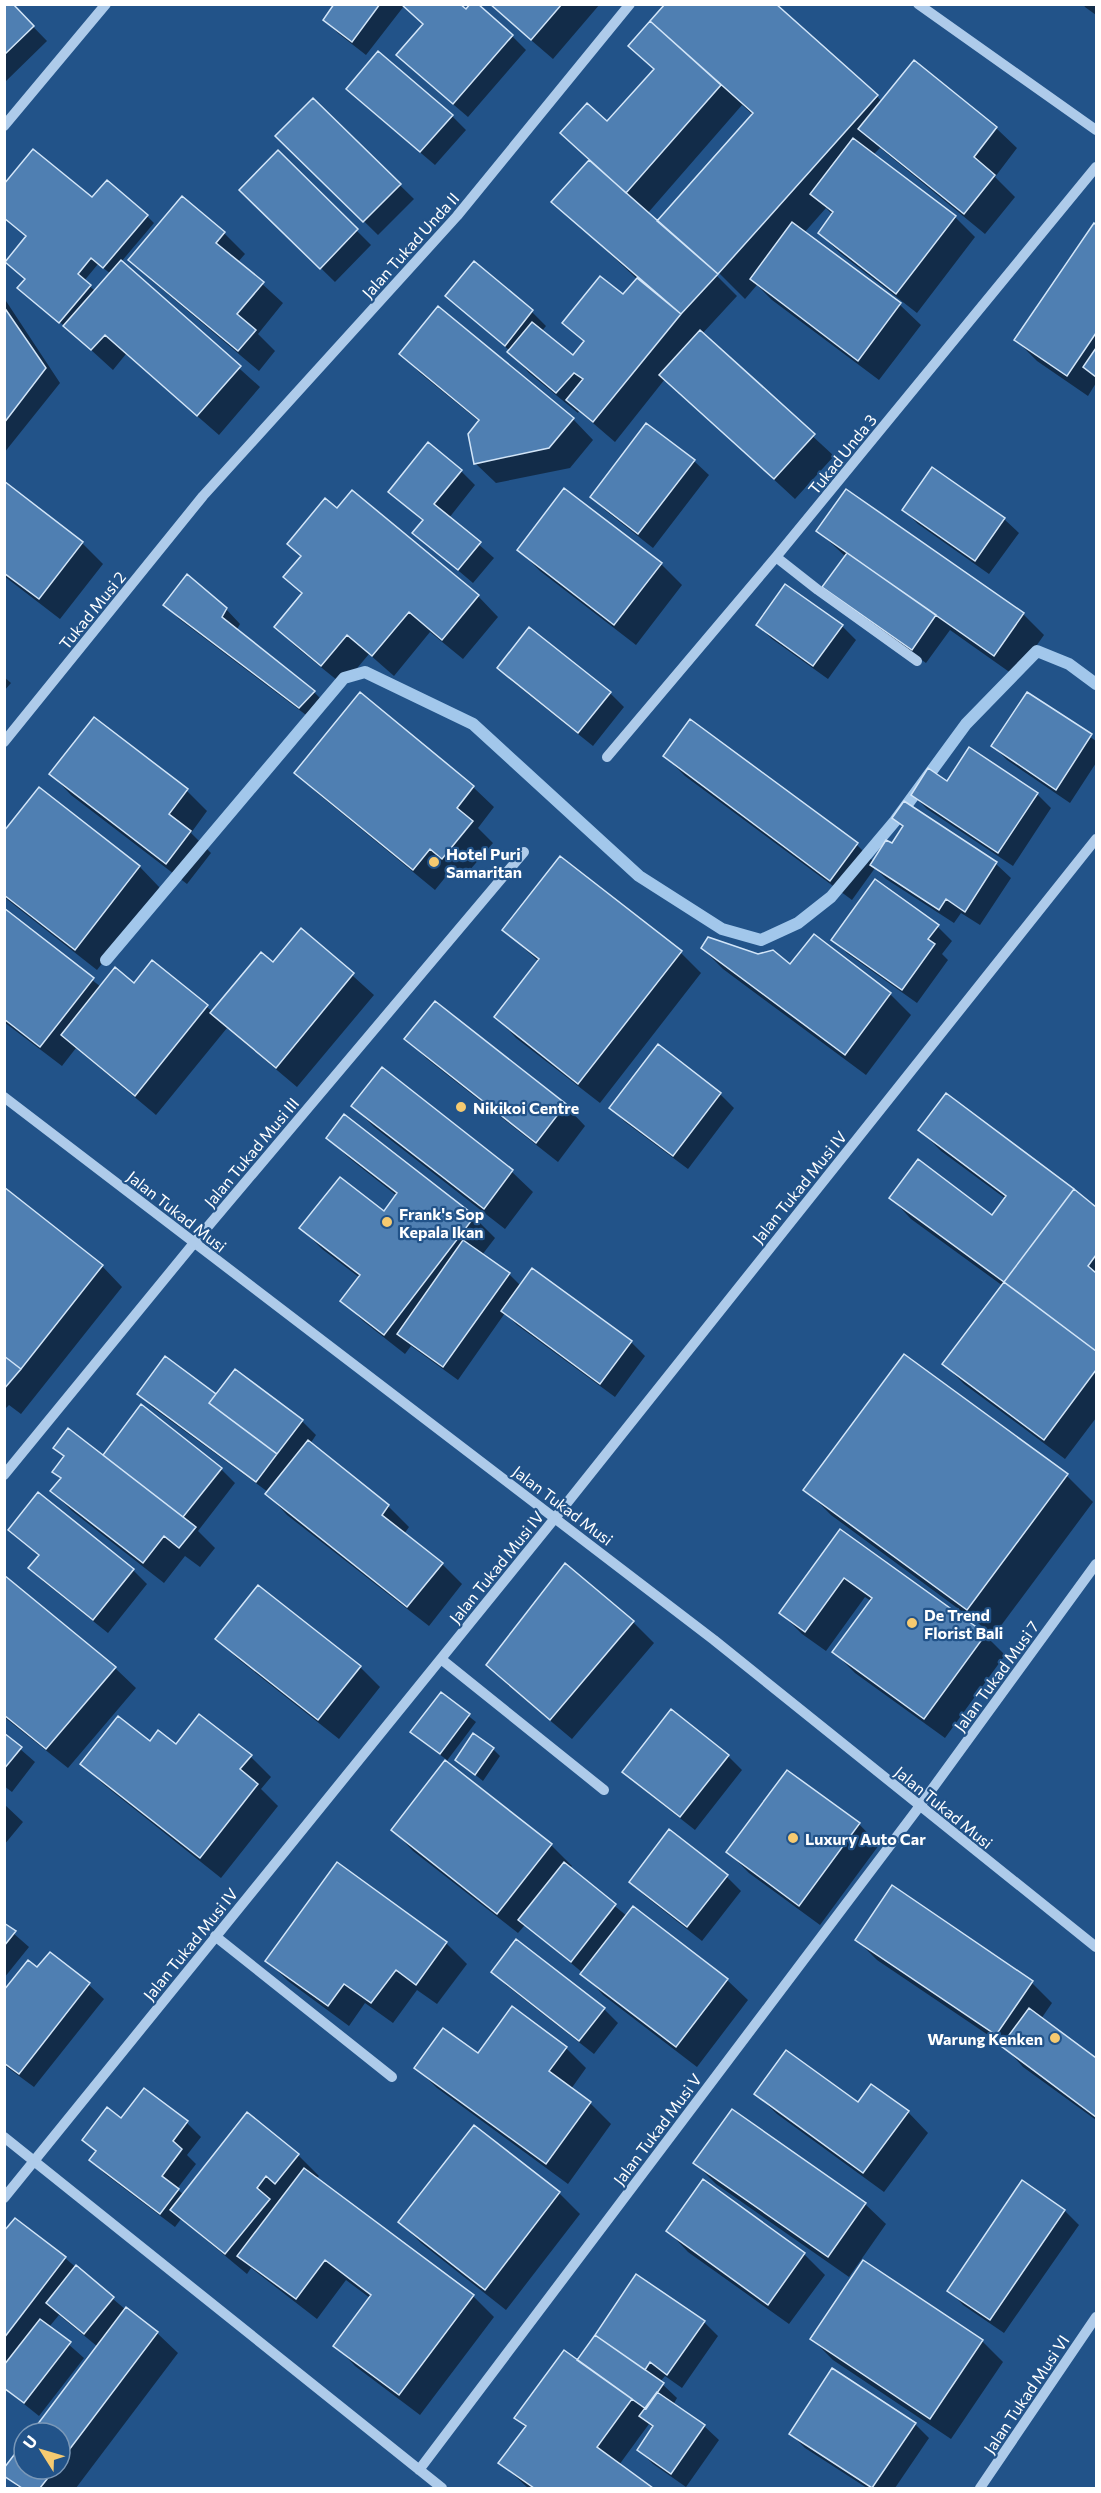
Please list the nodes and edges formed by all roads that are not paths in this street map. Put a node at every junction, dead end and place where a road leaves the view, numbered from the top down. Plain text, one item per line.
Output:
1 (106, 4) edge
2 (630, 4) edge
3 (918, 4) edge
4 (4, 126) edge
5 (1096, 130) edge
6 (1096, 167) edge
7 (203, 496) joint
8 (776, 557) junction
9 (917, 661) dead end
10 (4, 742) edge
11 (607, 757) dead end
12 (1096, 839) edge
13 (524, 852) dead end
14 (4, 1096) edge
15 (194, 1243) junction
16 (4, 1475) edge
17 (555, 1518) junction
18 (1096, 1564) edge
19 (441, 1659) junction
20 (604, 1790) dead end
21 (919, 1807) junction
22 (215, 1936) junction
23 (1096, 1947) edge
24 (392, 2077) dead end
25 (4, 2137) edge
26 (34, 2160) junction
27 (4, 2198) edge
28 (1096, 2317) edge
29 (419, 2470) junction
30 (442, 2488) edge
31 (980, 2488) edge

1 - 4 street
2 - 7 street, Jalan Tukad Unda II
3 - 5 street
6 - 8 street, Tukad Unda 3
7 - 10 street, Tukad Musi 2
8 - 9 street
8 - 11 street, Tukad Unda 3
12 - 17 street, Jalan Tukad Musi IV
13 - 15 street, Jalan Tukad Musi III
14 - 15 street, Jalan Tukad Musi
15 - 16 street, Jalan Tukad Musi III
15 - 17 street, Jalan Tukad Musi
17 - 19 street, Jalan Tukad Musi IV
17 - 21 street, Jalan Tukad Musi
18 - 21 street, Jalan Tukad Musi 7
19 - 20 street
19 - 22 street, Jalan Tukad Musi IV
21 - 23 street, Jalan Tukad Musi
21 - 29 street, Jalan Tukad Musi V
22 - 24 street
22 - 26 street, Jalan Tukad Musi IV
25 - 26 street
26 - 27 street, Jalan Tukad Musi IV
26 - 29 street
28 - 31 street, Jalan Tukad Musi VI
29 - 30 street

